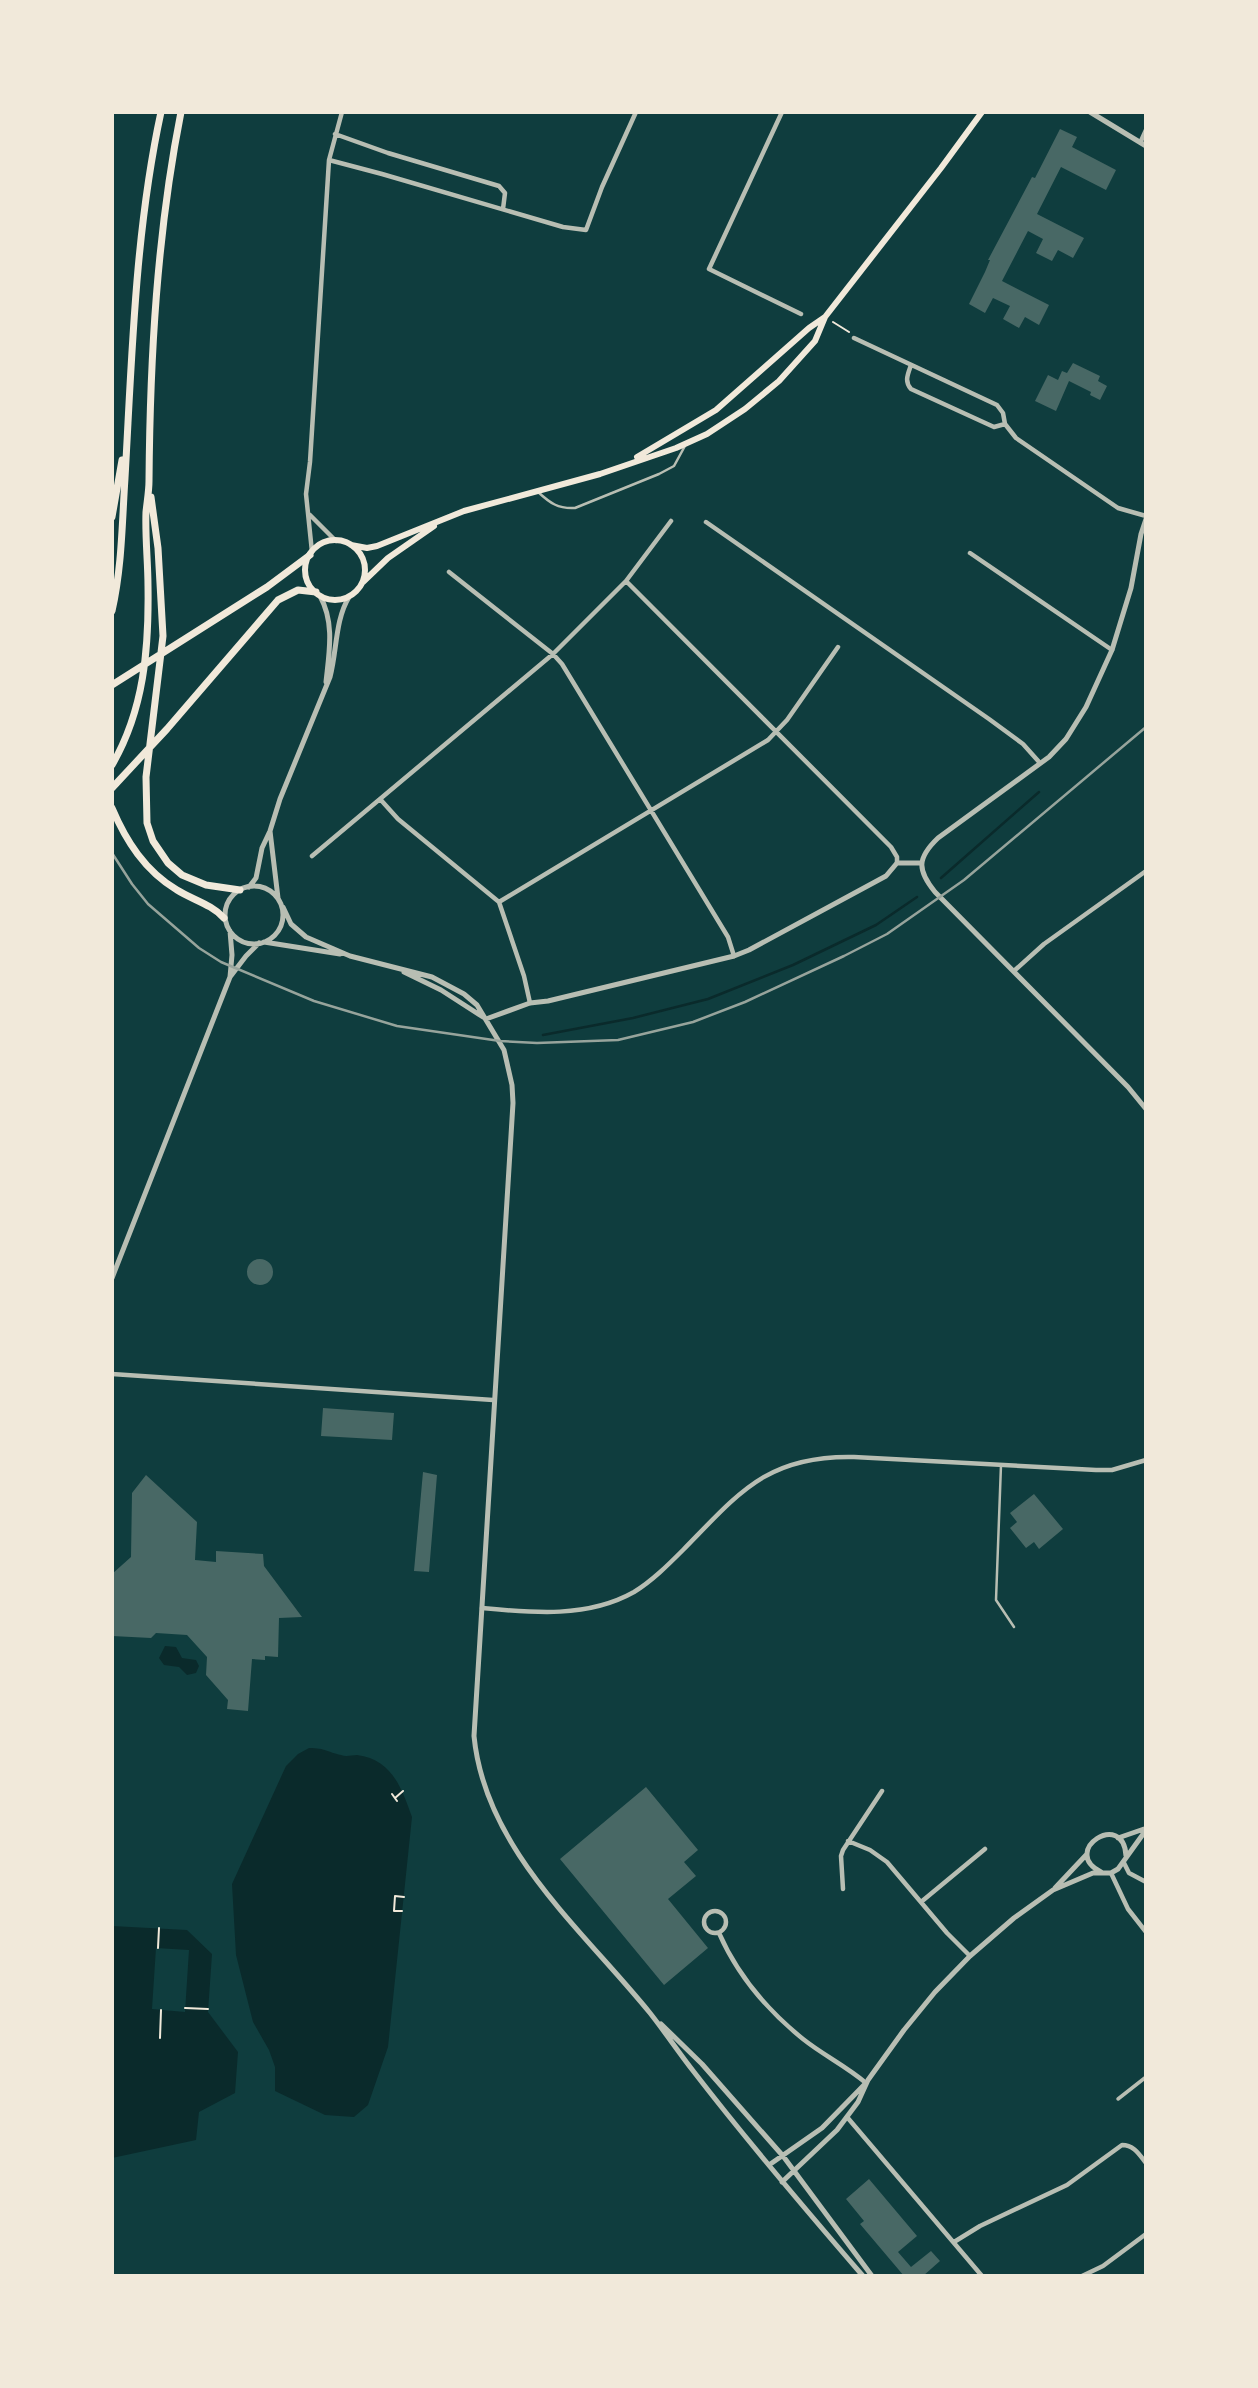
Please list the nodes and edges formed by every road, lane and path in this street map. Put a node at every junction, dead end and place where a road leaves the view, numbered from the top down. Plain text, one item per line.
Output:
1 (161, 112) edge
2 (181, 112) edge
3 (342, 112) edge
4 (636, 112) edge
5 (782, 112) edge
6 (982, 112) edge
7 (1090, 112) edge
8 (1146, 130) edge
9 (335, 134) junction
10 (1143, 143) edge
11 (329, 160) junction
12 (503, 209) junction
13 (801, 314) dead end
14 (825, 317) junction
15 (854, 338) dead end
16 (911, 365) junction
17 (130, 418) junction
18 (1004, 424) junction
19 (687, 443) junction
20 (630, 462) junction
21 (150, 482) junction
22 (538, 492) junction
23 (310, 515) junction
24 (112, 517) edge
25 (1146, 518) edge
26 (444, 519) junction
27 (671, 521) dead end
28 (706, 522) dead end
29 (336, 541) junction
30 (351, 545) junction
31 (970, 553) dead end
32 (311, 554) junction
33 (1138, 555) junction
34 (1146, 557) edge
35 (449, 572) dead end
36 (626, 581) junction
37 (362, 583) junction
38 (318, 594) junction
39 (349, 597) junction
40 (112, 611) edge
41 (838, 647) dead end
42 (1112, 650) junction
43 (553, 654) junction
44 (112, 685) edge
45 (326, 685) junction
46 (776, 732) junction
47 (1040, 763) junction
48 (112, 765) edge
49 (112, 788) edge
50 (380, 799) junction
51 (112, 808) edge
52 (651, 811) junction
53 (270, 831) junction
54 (312, 856) dead end
55 (897, 863) junction
56 (921, 863) junction
57 (1146, 871) edge
58 (249, 887) junction
59 (240, 890) junction
60 (278, 898) junction
61 (499, 902) junction
62 (283, 907) junction
63 (225, 918) junction
64 (230, 931) junction
65 (261, 943) junction
66 (351, 956) junction
67 (734, 956) junction
68 (1014, 971) junction
69 (230, 978) junction
70 (530, 1003) junction
71 (486, 1019) junction
72 (1146, 1109) edge
73 (112, 1278) edge
74 (112, 1374) edge
75 (493, 1400) junction
76 (1146, 1460) edge
77 (1001, 1465) junction
78 (482, 1608) junction
79 (1014, 1627) dead end
80 (403, 1791) dead end
81 (881, 1791) dead end
82 (392, 1794) dead end
83 (1146, 1829) edge
84 (1118, 1838) junction
85 (848, 1841) junction
86 (985, 1849) dead end
87 (1087, 1853) junction
88 (1125, 1860) junction
89 (1102, 1872) junction
90 (1111, 1872) junction
91 (1146, 1882) edge
92 (843, 1889) dead end
93 (1053, 1890) junction
94 (404, 1897) dead end
95 (921, 1902) junction
96 (402, 1911) dead end
97 (159, 1928) dead end
98 (1146, 1932) edge
99 (719, 1933) junction
100 (158, 1948) dead end
101 (970, 1955) junction
102 (186, 2008) dead end
103 (161, 2010) dead end
104 (208, 2010) dead end
105 (650, 2013) junction
106 (160, 2038) dead end
107 (1146, 2077) edge
108 (866, 2083) junction
109 (1118, 2099) dead end
110 (838, 2110) junction
111 (847, 2117) junction
112 (783, 2156) junction
113 (1146, 2163) edge
114 (769, 2165) junction
115 (795, 2170) junction
116 (782, 2182) junction
117 (1146, 2234) edge
118 (954, 2242) junction
119 (863, 2276) edge
120 (872, 2276) edge
121 (982, 2276) edge
122 (1082, 2276) edge

1 - 17 main road
2 - 21 main road
3 - 9 street
4 - 12 street
5 - 13 street
6 - 14 main road
7 - 10 street
8 - 10 street
9 - 11 street
9 - 12 street
11 - 12 street
11 - 23 street
14 - 19 main road
14 - 20 main road
15 - 16 street
16 - 18 street
16 - 18 street
17 - 24 main road
17 - 40 main road
18 - 25 street
19 - 20 main road
19 - 22 lane
20 - 22 main road
21 - 48 main road
21 - 59 main road
22 - 26 main road
23 - 29 street
23 - 32 street
25 - 33 street
26 - 30 main road
26 - 37 main road
27 - 36 street
28 - 47 street
29 - 30 main road
29 - 32 main road
30 - 37 main road
31 - 42 street
32 - 38 main road
32 - 44 main road
33 - 34 street
33 - 42 street
35 - 43 street
36 - 43 street
36 - 46 street
37 - 39 main road
38 - 39 main road
38 - 45 street
38 - 49 main road
39 - 45 street
41 - 46 street
42 - 47 street
43 - 50 street
43 - 52 street
45 - 53 street
46 - 52 street
46 - 55 street
47 - 56 street
50 - 54 street
50 - 61 street
51 - 63 main road
52 - 61 street
52 - 67 street
53 - 58 street
53 - 60 street
55 - 56 street
55 - 67 street
56 - 68 street
57 - 68 street
58 - 59 street
58 - 60 street
59 - 63 street
60 - 62 street
61 - 70 street
62 - 65 street
62 - 66 street
63 - 64 street
64 - 65 street
64 - 69 street
65 - 66 street
65 - 69 street
66 - 71 street
67 - 70 street
68 - 72 street
69 - 73 street
70 - 71 street
71 - 75 street
74 - 75 street
75 - 78 street
76 - 77 street
77 - 78 street
77 - 79 lane
78 - 105 street
80 - 82 path
81 - 85 street
83 - 84 street
83 - 88 street
84 - 87 street
84 - 88 street
85 - 92 street
85 - 95 street
86 - 95 street
87 - 89 street
87 - 93 street
88 - 90 street
88 - 91 street
89 - 90 street
89 - 93 street
90 - 98 street
93 - 101 street
94 - 96 path
95 - 101 street
97 - 100 path
99 - 99 street
99 - 108 street
101 - 108 street
102 - 104 path
103 - 106 path
105 - 112 street
105 - 114 street
107 - 109 street
108 - 110 street
108 - 111 street
110 - 111 street
110 - 112 street
111 - 115 street
111 - 118 street
112 - 114 street
112 - 115 street
113 - 118 street
114 - 116 street
115 - 116 street
115 - 120 street
116 - 119 street
117 - 122 street
118 - 121 street

